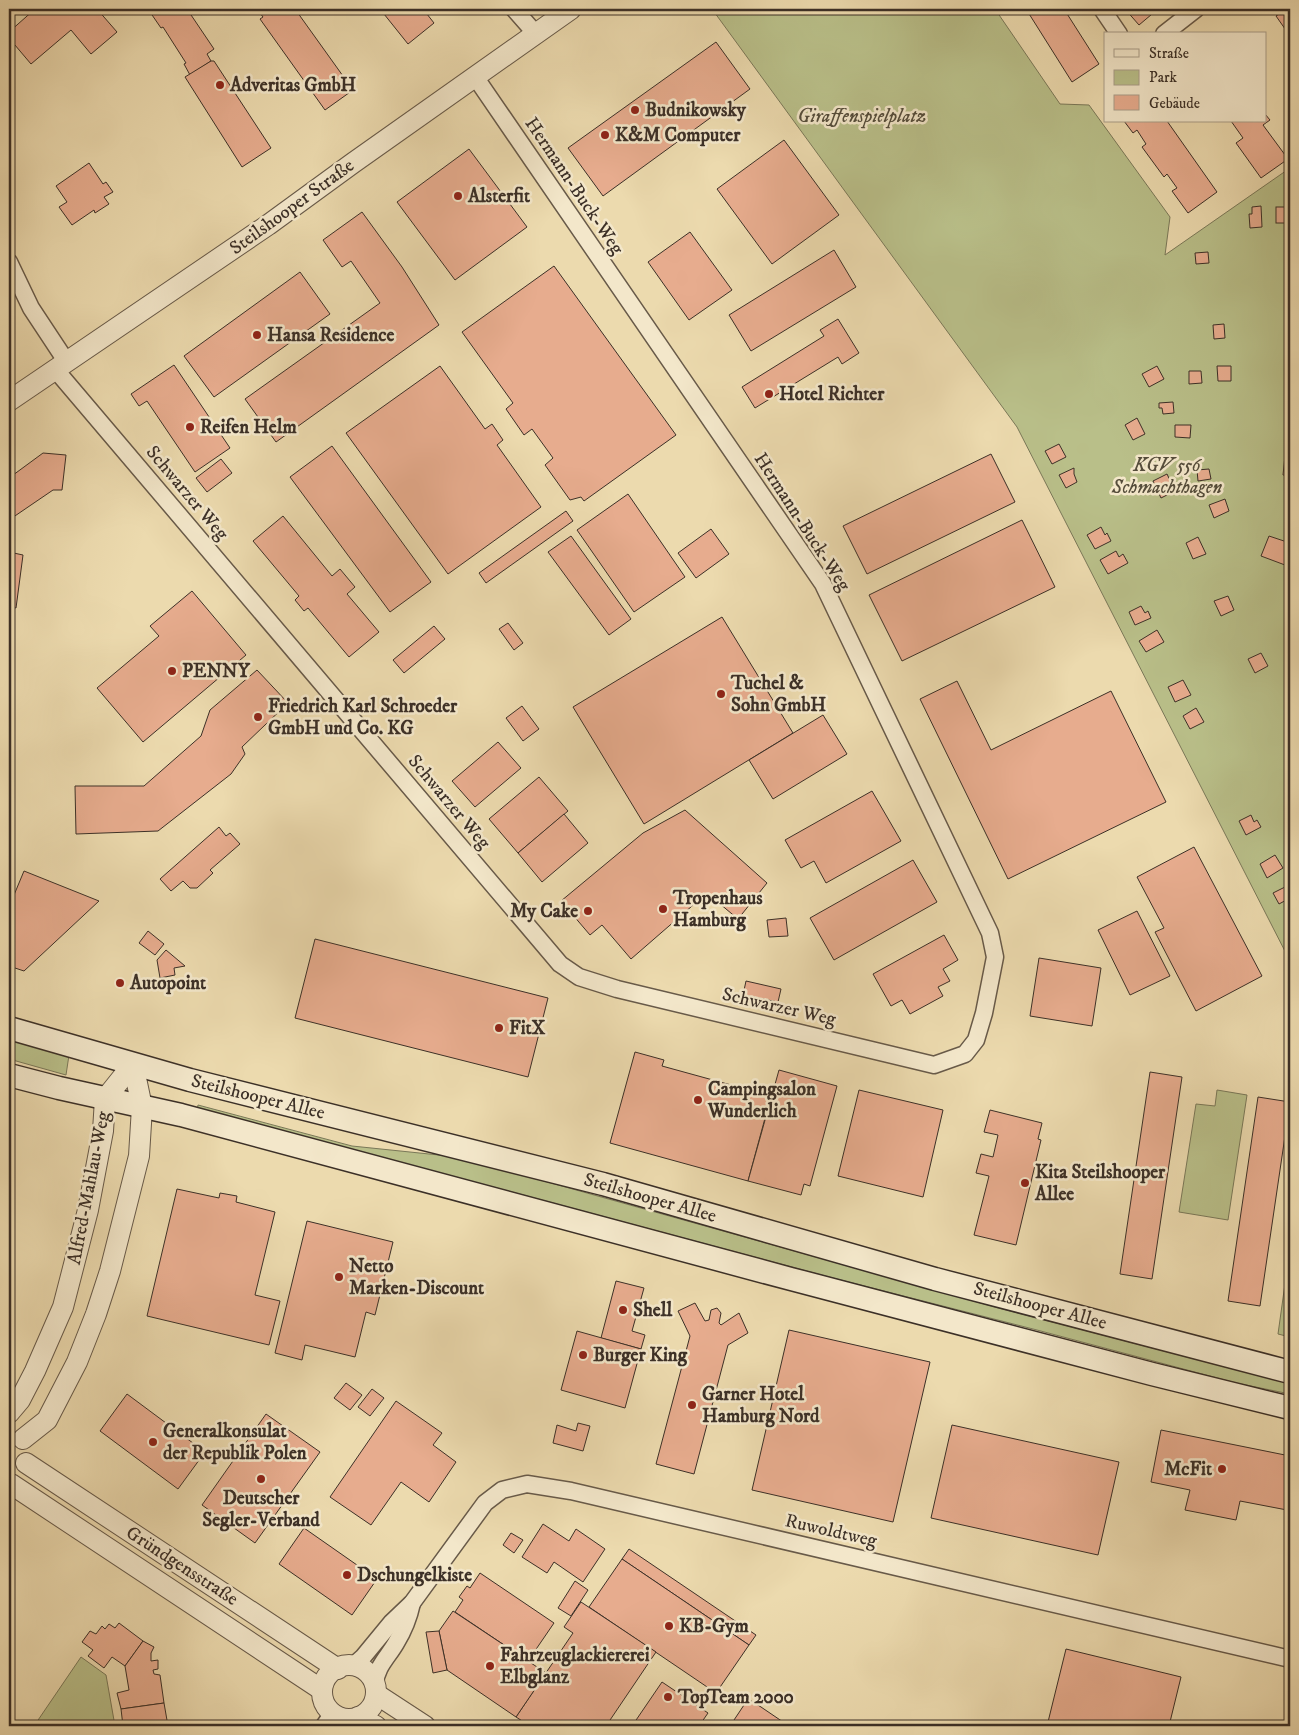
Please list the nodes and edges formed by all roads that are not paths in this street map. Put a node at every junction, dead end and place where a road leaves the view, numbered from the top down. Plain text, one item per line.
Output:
1 (514, 9) edge
2 (571, 9) edge
3 (1102, 9) edge
4 (1196, 9) edge
5 (1118, 32) edge
6 (1167, 32) edge
7 (536, 34) junction
8 (476, 78) junction
9 (9, 262) edge
10 (61, 365) junction
11 (9, 401) edge
12 (9, 1028) edge
13 (133, 1064) junction
14 (934, 1065) joint
15 (9, 1075) edge
16 (105, 1099) junction
17 (142, 1106) junction
18 (1290, 1372) edge
19 (1290, 1408) edge
20 (9, 1413) edge
21 (16, 1432) edge
22 (26, 1463) junction
23 (10, 1485) edge
24 (412, 1603) junction
25 (1290, 1660) edge
26 (346, 1667) junction
27 (376, 1689) junction
28 (322, 1690) junction
29 (358, 1717) junction
30 (329, 1720) edge
31 (376, 1726) edge
32 (425, 1726) edge

1 - 7 street
2 - 7 street, Steilshooper Straße
3 - 5 street
4 - 6 street
7 - 8 street, Steilshooper Straße
8 - 10 street, Steilshooper Straße
8 - 14 street, Hermann-Buck-Weg
9 - 10 street, Schwarzer Weg
10 - 11 street, Steilshooper Straße
10 - 14 street, Schwarzer Weg
12 - 13 main road, Steilshooper Allee
13 - 16 street, Alfred-Mahlau-Weg
13 - 17 street, Alfred-Mahlau-Weg
13 - 18 main road, Steilshooper Allee
15 - 16 main road, Steilshooper Allee
16 - 17 main road, Steilshooper Allee
16 - 20 street, Alfred-Mahlau-Weg
17 - 19 main road, Steilshooper Allee
17 - 21 street, Alfred-Mahlau-Weg
21 - 22 street
22 - 23 street, Gründgensstraße
22 - 26 street, Gründgensstraße
23 - 28 street, Gründgensstraße
24 - 25 street, Ruwoldtweg
24 - 26 street, Ruwoldtweg
24 - 27 street, Ruwoldtweg
26 - 27 street, Gründgensstraße
26 - 28 street
27 - 29 street
27 - 32 street, Gründgensstraße
28 - 30 street
29 - 30 street
29 - 31 street

